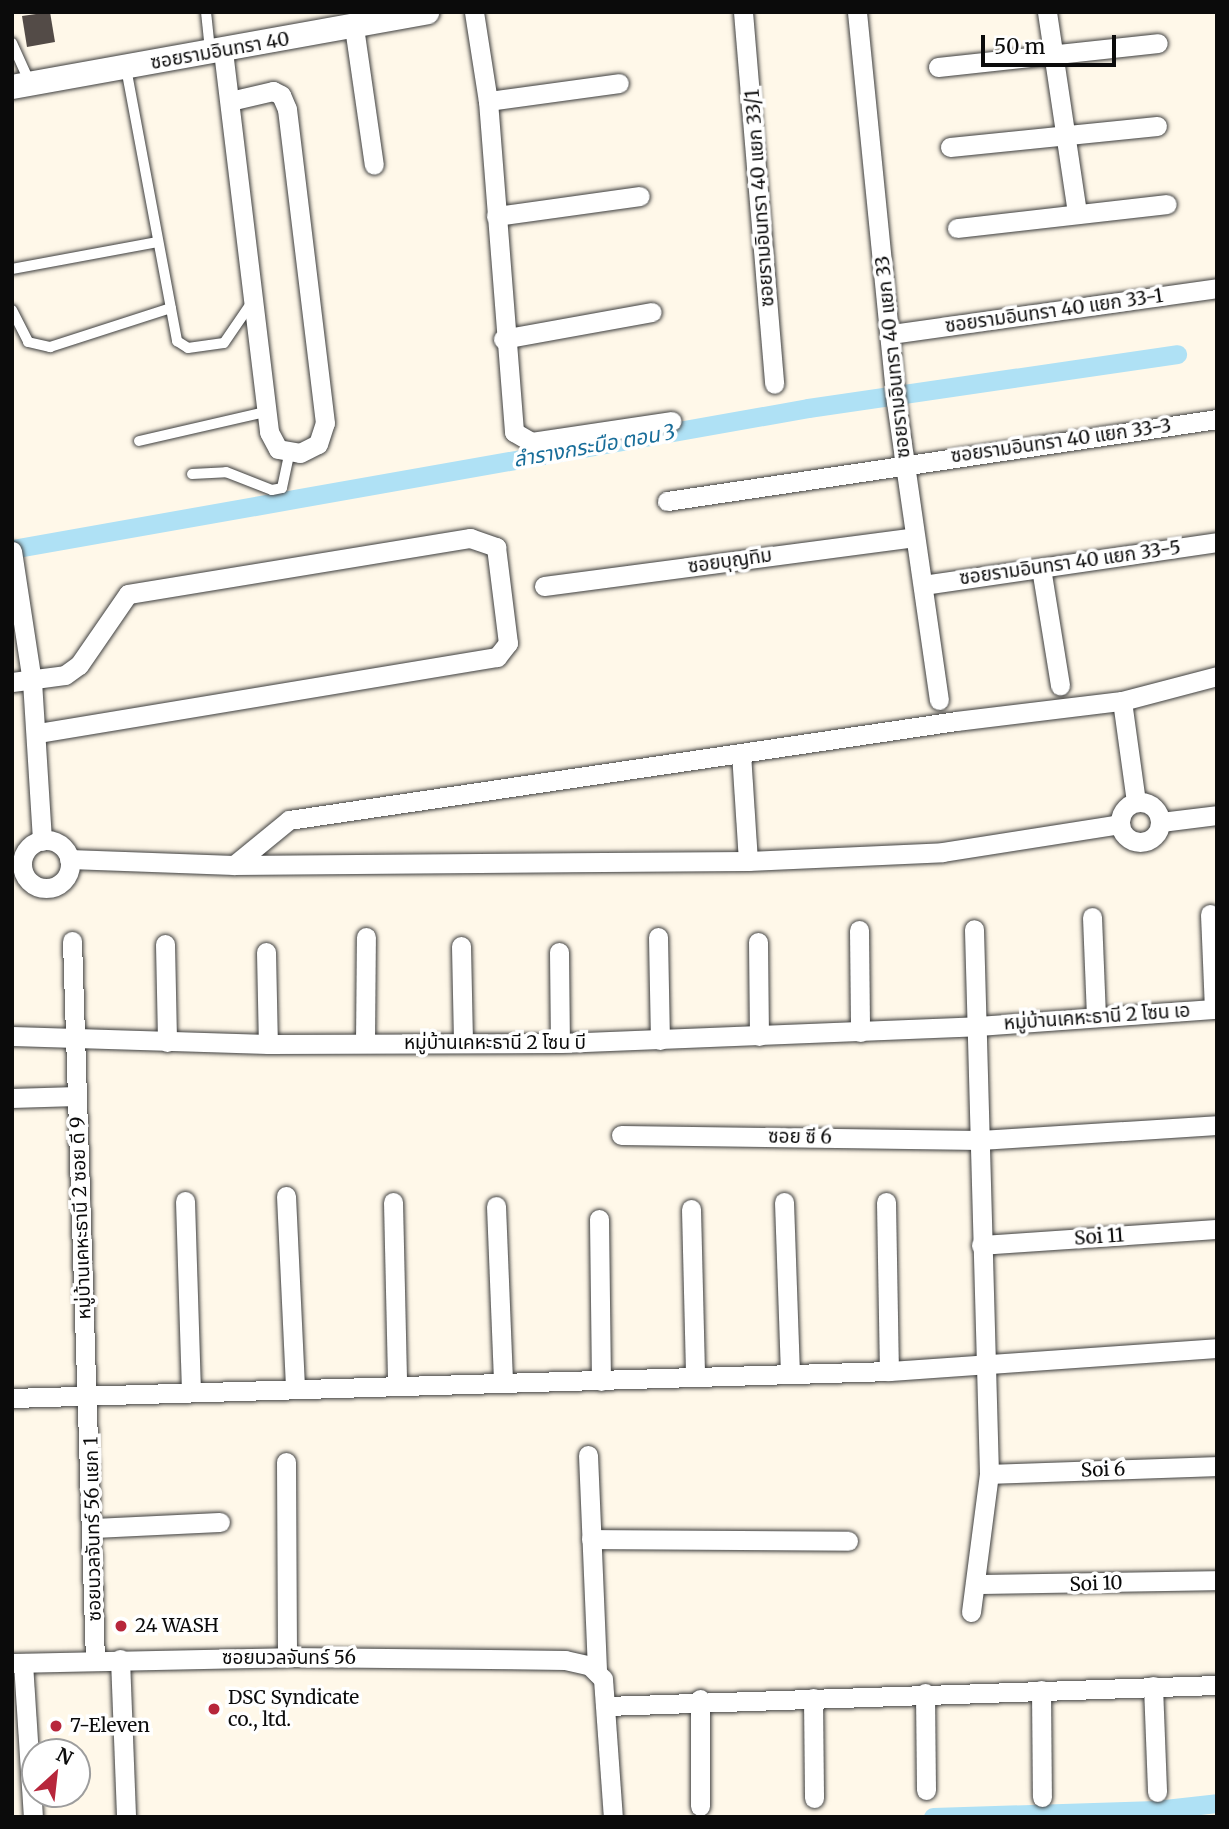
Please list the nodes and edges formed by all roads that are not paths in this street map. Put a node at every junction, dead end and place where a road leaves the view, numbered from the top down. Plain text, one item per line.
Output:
1 (206, 12) edge
2 (427, 12) edge
3 (474, 12) edge
4 (743, 12) edge
5 (857, 12) edge
6 (1047, 12) edge
7 (354, 27) junction
8 (12, 43) edge
9 (1158, 43) dead end
10 (216, 53) junction
11 (1053, 57) junction
12 (126, 67) junction
13 (939, 67) dead end
14 (619, 83) dead end
15 (21, 85) edge
16 (230, 101) junction
17 (488, 101) junction
18 (1157, 126) dead end
19 (1066, 135) junction
20 (950, 147) dead end
21 (374, 165) dead end
22 (640, 196) dead end
23 (1167, 204) dead end
24 (1077, 213) junction
25 (496, 216) junction
26 (957, 228) dead end
27 (158, 242) junction
28 (12, 269) edge
29 (1217, 288) edge
30 (252, 302) junction
31 (171, 308) junction
32 (12, 310) edge
33 (652, 312) dead end
34 (891, 334) junction
35 (503, 338) junction
36 (774, 384) dead end
37 (266, 412) junction
38 (1217, 419) edge
39 (671, 421) dead end
40 (139, 441) dead end
41 (289, 454) junction
42 (904, 463) junction
43 (192, 474) dead end
44 (667, 501) dead end
45 (915, 537) junction
46 (1217, 542) edge
47 (12, 551) edge
48 (13, 556) edge
49 (1041, 568) junction
50 (923, 585) junction
51 (544, 586) dead end
52 (1217, 676) edge
53 (22, 681) edge
54 (1060, 685) dead end
55 (939, 700) dead end
56 (1122, 701) junction
57 (36, 733) junction
58 (741, 753) junction
59 (1136, 802) junction
60 (1217, 815) edge
61 (1161, 822) junction
62 (1120, 824) junction
63 (42, 841) junction
64 (18, 858) edge
65 (69, 859) junction
66 (748, 861) junction
67 (234, 865) junction
68 (1210, 914) dead end
69 (1092, 917) dead end
70 (974, 929) dead end
71 (859, 930) dead end
72 (366, 937) dead end
73 (657, 937) dead end
74 (72, 941) dead end
75 (758, 942) dead end
76 (165, 944) dead end
77 (461, 946) dead end
78 (266, 952) dead end
79 (559, 952) dead end
80 (1215, 1009) edge
81 (1096, 1017) junction
82 (977, 1026) junction
83 (860, 1032) junction
84 (12, 1036) edge
85 (759, 1036) junction
86 (75, 1037) junction
87 (660, 1040) junction
88 (167, 1042) junction
89 (463, 1043) junction
90 (560, 1043) junction
91 (268, 1044) junction
92 (365, 1044) junction
93 (76, 1096) junction
94 (12, 1098) edge
95 (1217, 1125) edge
96 (621, 1135) dead end
97 (979, 1140) junction
98 (286, 1196) dead end
99 (185, 1201) dead end
100 (393, 1202) dead end
101 (783, 1202) dead end
102 (886, 1202) dead end
103 (496, 1206) dead end
104 (691, 1209) dead end
105 (599, 1219) dead end
106 (1217, 1229) edge
107 (981, 1245) junction
108 (1217, 1348) edge
109 (984, 1365) junction
110 (889, 1371) junction
111 (790, 1374) junction
112 (695, 1377) junction
113 (601, 1381) junction
114 (503, 1382) junction
115 (397, 1384) junction
116 (295, 1388) junction
117 (191, 1390) junction
118 (12, 1398) edge
119 (88, 1399) junction
120 (588, 1455) dead end
121 (286, 1462) dead end
122 (1217, 1466) edge
123 (989, 1474) junction
124 (220, 1522) dead end
125 (93, 1528) junction
126 (591, 1539) junction
127 (848, 1541) dead end
128 (1217, 1580) edge
129 (975, 1584) junction
130 (971, 1612) dead end
131 (288, 1657) junction
132 (95, 1659) junction
133 (120, 1659) junction
134 (18, 1663) edge
135 (597, 1673) junction
136 (1217, 1685) edge
137 (1153, 1686) junction
138 (1041, 1690) junction
139 (925, 1693) junction
140 (813, 1698) junction
141 (700, 1699) junction
142 (606, 1706) junction
143 (926, 1790) dead end
144 (1157, 1792) dead end
145 (1042, 1797) dead end
146 (814, 1798) dead end
147 (700, 1805) dead end
148 (33, 1817) edge
149 (126, 1817) edge
150 (613, 1817) edge

1 - 10 lane
2 - 7 street, ซอยรามอินทรา 40
3 - 17 street
4 - 36 street, ซอยรามอินทรา 40 แยก 33/1
5 - 34 street, ซอยรามอินทรา 40 แยก 33
6 - 11 street
7 - 10 street, ซอยรามอินทรา 40
7 - 21 street
8 - 15 lane
9 - 11 street
10 - 12 street, ซอยรามอินทรา 40
10 - 16 street
11 - 13 street
11 - 19 street
12 - 15 street, ซอยรามอินทรา 40
12 - 27 lane
14 - 17 street
16 - 30 street
16 - 41 street
17 - 25 street
18 - 19 street
19 - 20 street
19 - 24 street
22 - 25 street
23 - 24 street
24 - 26 street
25 - 35 street
27 - 28 lane
27 - 31 lane
29 - 34 street, ซอยรามอินทรา 40 แยก 33-1
30 - 31 lane
30 - 37 street
31 - 32 lane
33 - 35 street
34 - 42 street, ซอยรามอินทรา 40 แยก 33
35 - 39 street
37 - 40 lane
37 - 41 street
38 - 42 street, ซอยรามอินทรา 40 แยก 33-3
41 - 43 lane
42 - 44 street, ซอยรามอินทรา 40 แยก 33-3
42 - 45 street, ซอยรามอินทรา 40 แยก 33
45 - 50 street, ซอยรามอินทรา 40 แยก 33
45 - 51 street, ซอยบุญทิม
46 - 49 street, ซอยรามอินทรา 40 แยก 33-5
47 - 48 street
48 - 53 street
49 - 50 street, ซอยรามอินทรา 40 แยก 33-5
49 - 54 street
50 - 55 street, ซอยรามอินทรา 40 แยก 33
52 - 56 street
53 - 57 street
53 - 57 street
56 - 58 street
56 - 59 street
57 - 63 street
58 - 66 street
58 - 67 street
59 - 61 street
59 - 62 street
60 - 61 street
61 - 62 street
62 - 66 street
63 - 64 street
63 - 65 street
64 - 65 street
65 - 67 street
66 - 67 street
68 - 80 street
69 - 81 street
70 - 82 street
71 - 83 street
72 - 92 street
73 - 87 street
74 - 86 street, หมู่บ้านเคหะธานี 2 ซอย ดี 9
75 - 85 street
76 - 88 street
77 - 89 street
78 - 91 street
79 - 90 street
80 - 81 street, หมู่บ้านเคหะธานี 2 โซน เอ
81 - 82 street, หมู่บ้านเคหะธานี 2 โซน เอ
82 - 83 street, หมู่บ้านเคหะธานี 2 โซน บี
82 - 97 street
83 - 85 street, หมู่บ้านเคหะธานี 2 โซน บี
84 - 86 street, หมู่บ้านเคหะธานี 2 โซน บี
85 - 87 street, หมู่บ้านเคหะธานี 2 โซน บี
86 - 88 street, หมู่บ้านเคหะธานี 2 โซน บี
86 - 93 street, หมู่บ้านเคหะธานี 2 ซอย ดี 9
87 - 90 street, หมู่บ้านเคหะธานี 2 โซน บี
88 - 91 street, หมู่บ้านเคหะธานี 2 โซน บี
89 - 90 street, หมู่บ้านเคหะธานี 2 โซน บี
89 - 92 street, หมู่บ้านเคหะธานี 2 โซน บี
91 - 92 street, หมู่บ้านเคหะธานี 2 โซน บี
93 - 94 street
93 - 119 street, หมู่บ้านเคหะธานี 2 ซอย ดี 9
95 - 97 street, ซอย ซี 6
96 - 97 street, ซอย ซี 6
97 - 107 street
98 - 116 street
99 - 117 street
100 - 115 street
101 - 111 street
102 - 110 street
103 - 114 street
104 - 112 street
105 - 113 street
106 - 107 street, Soi 11
107 - 109 street
108 - 109 street
109 - 110 street
109 - 123 street
110 - 111 street
111 - 112 street
112 - 113 street
113 - 114 street
114 - 115 street
115 - 116 street
116 - 117 street
117 - 119 street
118 - 119 street
119 - 125 street, ซอยนวลจันทร์ 56 แยก 1
120 - 126 street
121 - 131 street
122 - 123 street, Soi 6
123 - 129 street
124 - 125 street
125 - 132 street, ซอยนวลจันทร์ 56 แยก 1
126 - 127 street
126 - 135 street
128 - 129 street, Soi 10
129 - 130 street
131 - 133 street, ซอยนวลจันทร์ 56
131 - 135 street, ซอยนวลจันทร์ 56
132 - 133 street, ซอยนวลจันทร์ 56
132 - 134 street, ซอยนวลจันทร์ 56
133 - 149 street
134 - 148 street
135 - 142 street
136 - 137 street
137 - 138 street
137 - 144 street
138 - 139 street
138 - 145 street
139 - 140 street
139 - 143 street
140 - 141 street
140 - 146 street
141 - 142 street
141 - 147 street
142 - 150 street

